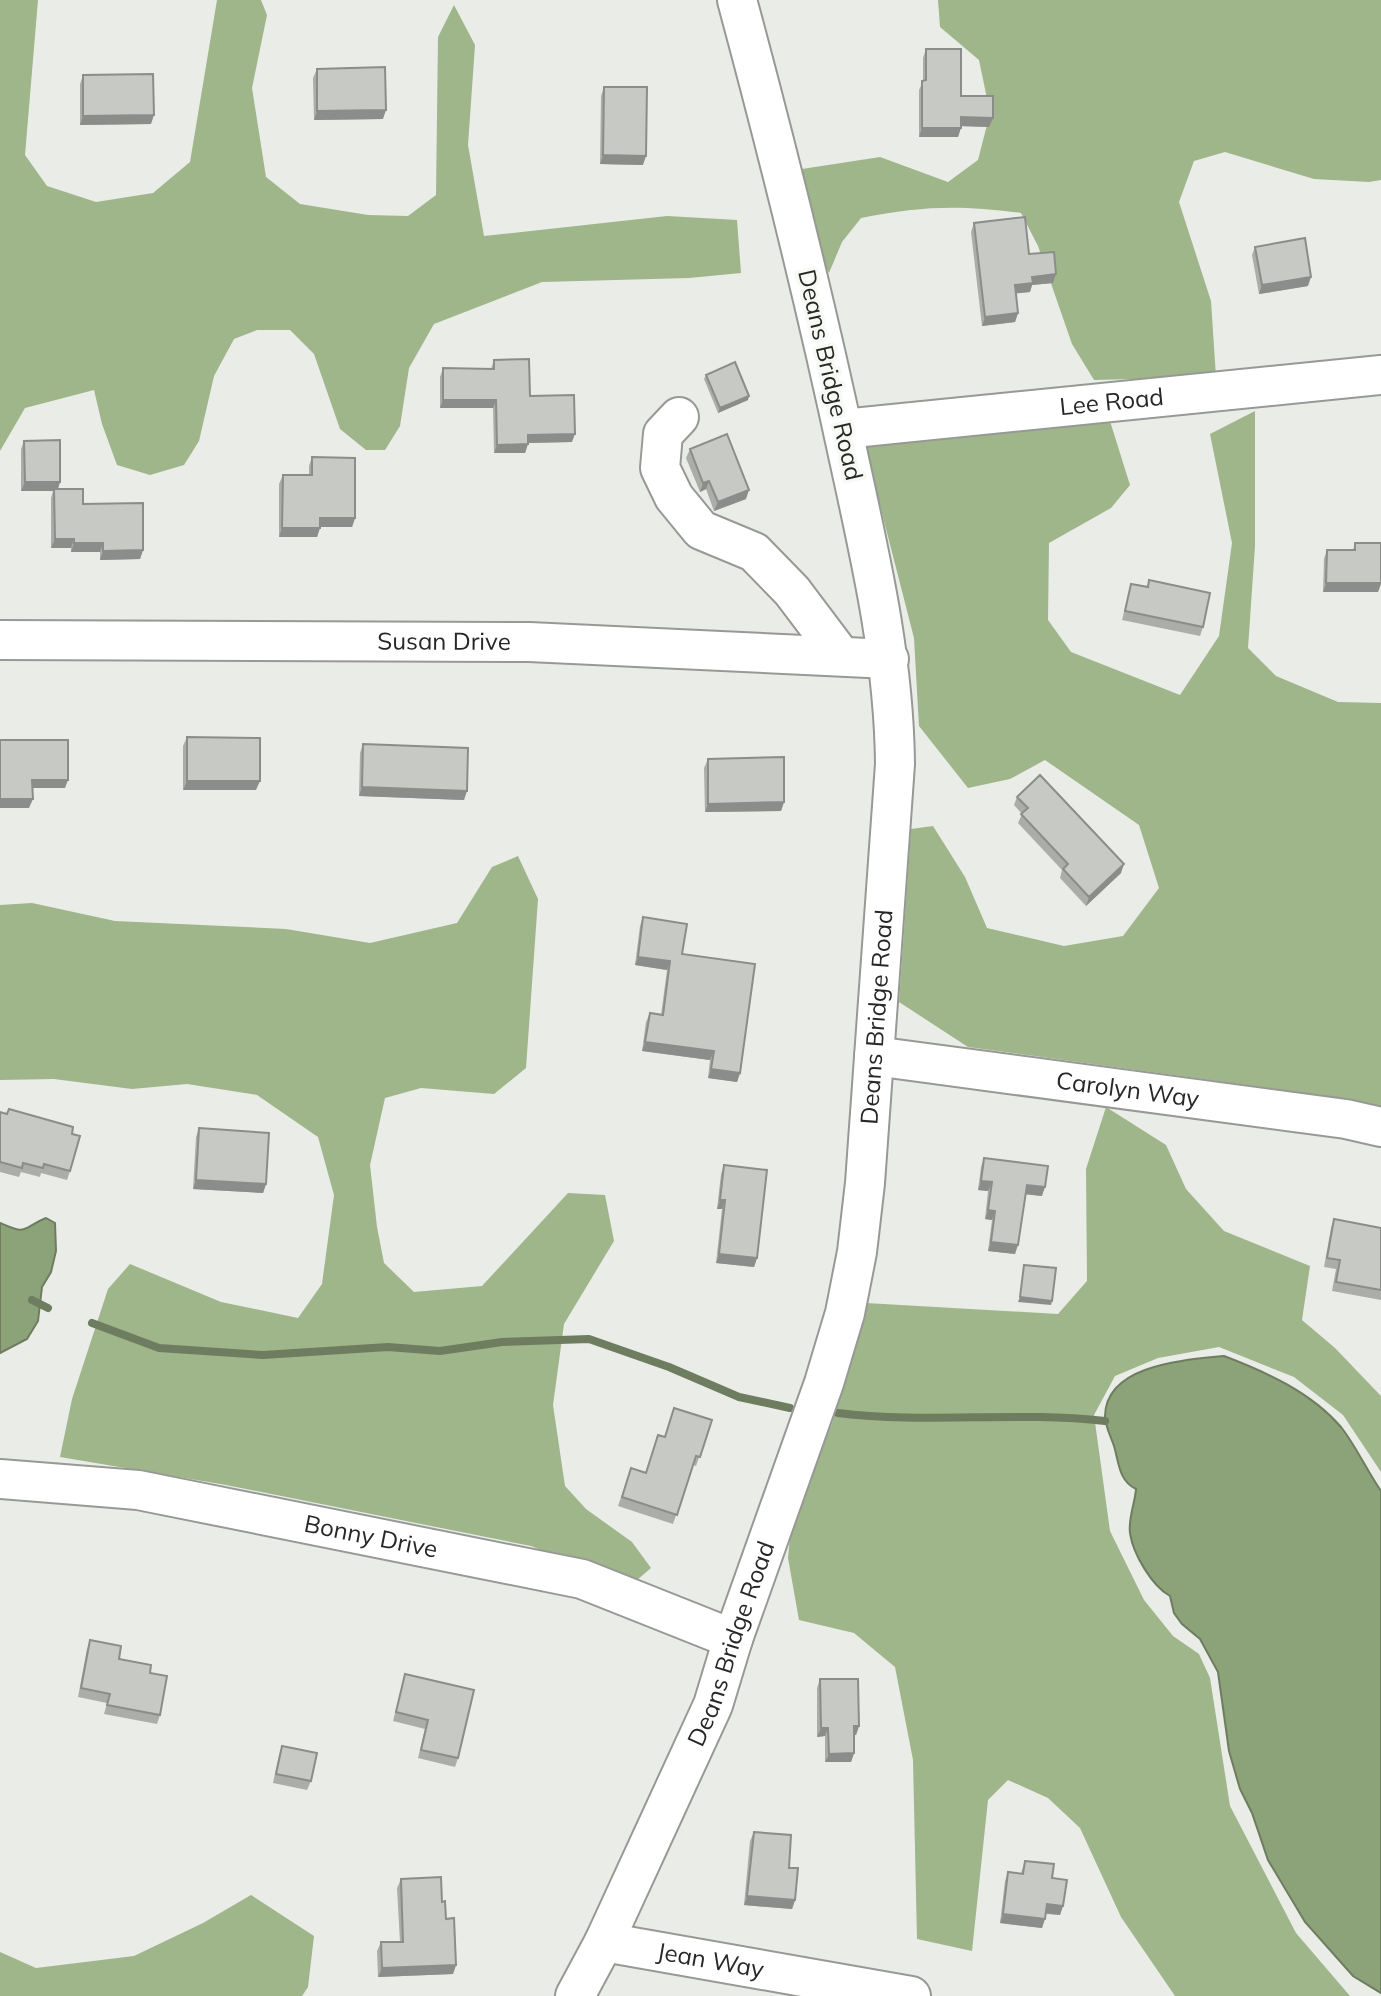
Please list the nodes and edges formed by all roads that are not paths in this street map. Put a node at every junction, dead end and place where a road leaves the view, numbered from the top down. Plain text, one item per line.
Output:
1 (737, 0) edge
2 (1381, 375) edge
3 (679, 417) dead end
4 (843, 429) junction
5 (0, 640) edge
6 (841, 656) junction
7 (889, 659) junction
8 (874, 1056) junction
9 (1381, 1127) edge
10 (0, 1479) edge
11 (733, 1639) junction
12 (604, 1942) junction
13 (575, 1996) edge
14 (911, 1996) edge

1 - 4 street, Deans Bridge Road
2 - 4 street, Lee Road
3 - 6 street
4 - 7 street, Deans Bridge Road
5 - 6 street, Susan Drive
6 - 7 street, Susan Drive
7 - 8 street, Deans Bridge Road
8 - 9 street, Carolyn Way
8 - 11 street, Deans Bridge Road
10 - 11 street, Bonny Drive
11 - 12 street, Deans Bridge Road
12 - 13 street, Deans Bridge Road
12 - 14 street, Jean Way

